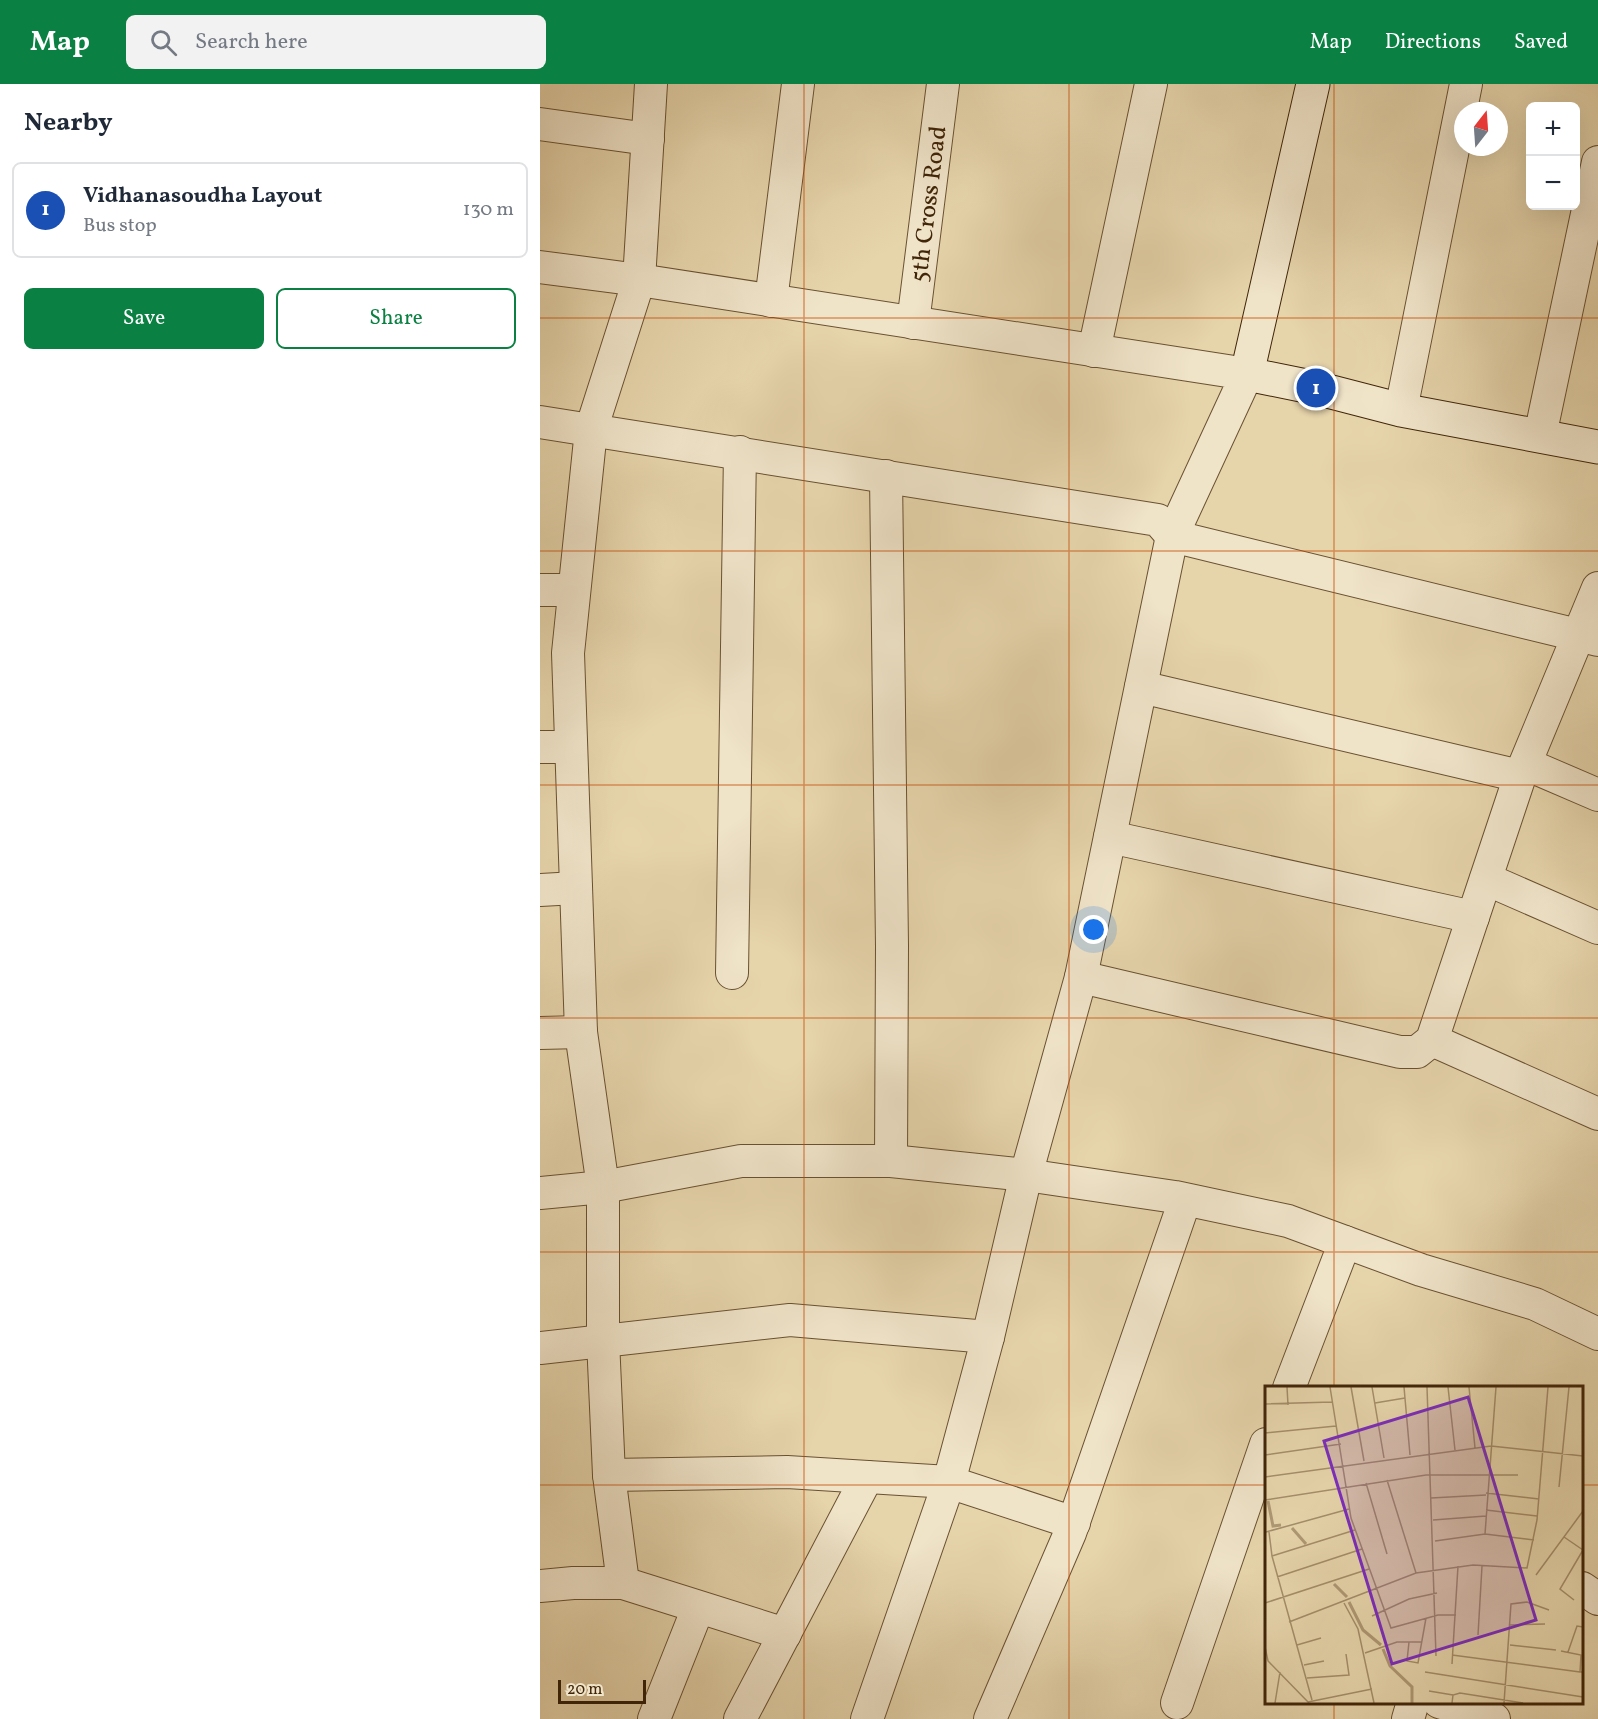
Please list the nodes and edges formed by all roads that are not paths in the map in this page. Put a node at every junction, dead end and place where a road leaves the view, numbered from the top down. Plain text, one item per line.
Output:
1 (651, 84) edge
2 (798, 84) edge
3 (943, 84) edge
4 (1151, 84) edge
5 (1313, 84) edge
6 (1466, 84) edge
7 (540, 124) edge
8 (648, 139) junction
9 (1598, 162) edge
10 (540, 267) edge
11 (639, 280) junction
12 (771, 301) junction
13 (913, 323) junction
14 (1094, 351) junction
15 (1247, 374) junction
16 (1401, 410) junction
17 (540, 422) edge
18 (591, 430) junction
19 (1540, 436) junction
20 (1598, 447) edge
21 (740, 452) junction
22 (886, 476) junction
23 (1172, 536) junction
24 (1598, 588) edge
25 (540, 590) edge
26 (574, 590) junction
27 (1588, 638) edge
28 (1141, 687) junction
29 (540, 747) edge
30 (571, 747) junction
31 (1523, 770) junction
32 (1598, 795) edge
33 (1110, 837) junction
34 (1486, 879) junction
35 (576, 888) junction
36 (540, 890) edge
37 (1473, 917) junction
38 (1598, 928) edge
39 (732, 973) dead end
40 (1081, 977) junction
41 (581, 1032) junction
42 (540, 1033) edge
43 (1432, 1040) junction
44 (1598, 1114) edge
45 (891, 1161) junction
46 (1026, 1175) junction
47 (603, 1187) junction
48 (540, 1193) edge
49 (1185, 1200) junction
50 (1346, 1242) junction
51 (1598, 1334) edge
52 (988, 1337) junction
53 (603, 1340) junction
54 (540, 1348) edge
55 (1290, 1386) edge
56 (1265, 1447) edge
57 (609, 1475) junction
58 (867, 1477) junction
59 (949, 1482) junction
60 (1074, 1523) junction
61 (623, 1583) junction
62 (540, 1586) edge
63 (1583, 1589) edge
64 (1598, 1599) edge
65 (698, 1608) junction
66 (785, 1634) junction
67 (1177, 1703) dead end
68 (1412, 1704) edge
69 (1445, 1704) edge
70 (654, 1719) edge
71 (740, 1719) edge
72 (867, 1719) edge
73 (990, 1719) edge
74 (1408, 1719) edge
75 (1494, 1719) edge

1 - 8 street
2 - 12 street
3 - 13 street, 5th Cross Road
4 - 14 street
5 - 15 street
6 - 16 street
7 - 8 street
8 - 11 street
9 - 19 street
10 - 11 street
11 - 12 street
11 - 18 street
12 - 13 street
13 - 14 street
14 - 15 street
15 - 16 street
15 - 23 street
16 - 19 street
17 - 18 street
18 - 21 street
18 - 26 street
19 - 20 street
21 - 22 street
21 - 39 street
22 - 23 street
22 - 45 street
23 - 27 street
23 - 28 street
24 - 27 street
25 - 26 street
26 - 30 street
27 - 31 street
28 - 31 street
28 - 33 street
29 - 30 street
30 - 35 street
31 - 32 street
31 - 34 street
33 - 37 street
33 - 40 street
34 - 37 street
34 - 38 street
35 - 36 street
35 - 41 street
37 - 43 street
40 - 43 street
40 - 46 street
41 - 42 street
41 - 47 street
43 - 44 street
45 - 46 street
45 - 47 street
46 - 49 street
46 - 52 street
47 - 48 street
47 - 53 street
49 - 50 street
49 - 60 street
50 - 51 street
50 - 55 street
52 - 53 street
52 - 59 street
53 - 54 street
53 - 57 street
56 - 67 street
57 - 58 street
57 - 61 street
58 - 59 street
58 - 66 street
59 - 60 street
59 - 72 street
60 - 73 street
61 - 62 street
61 - 65 street
63 - 64 street
65 - 66 street
65 - 70 street
66 - 71 street
68 - 74 street
69 - 75 street

